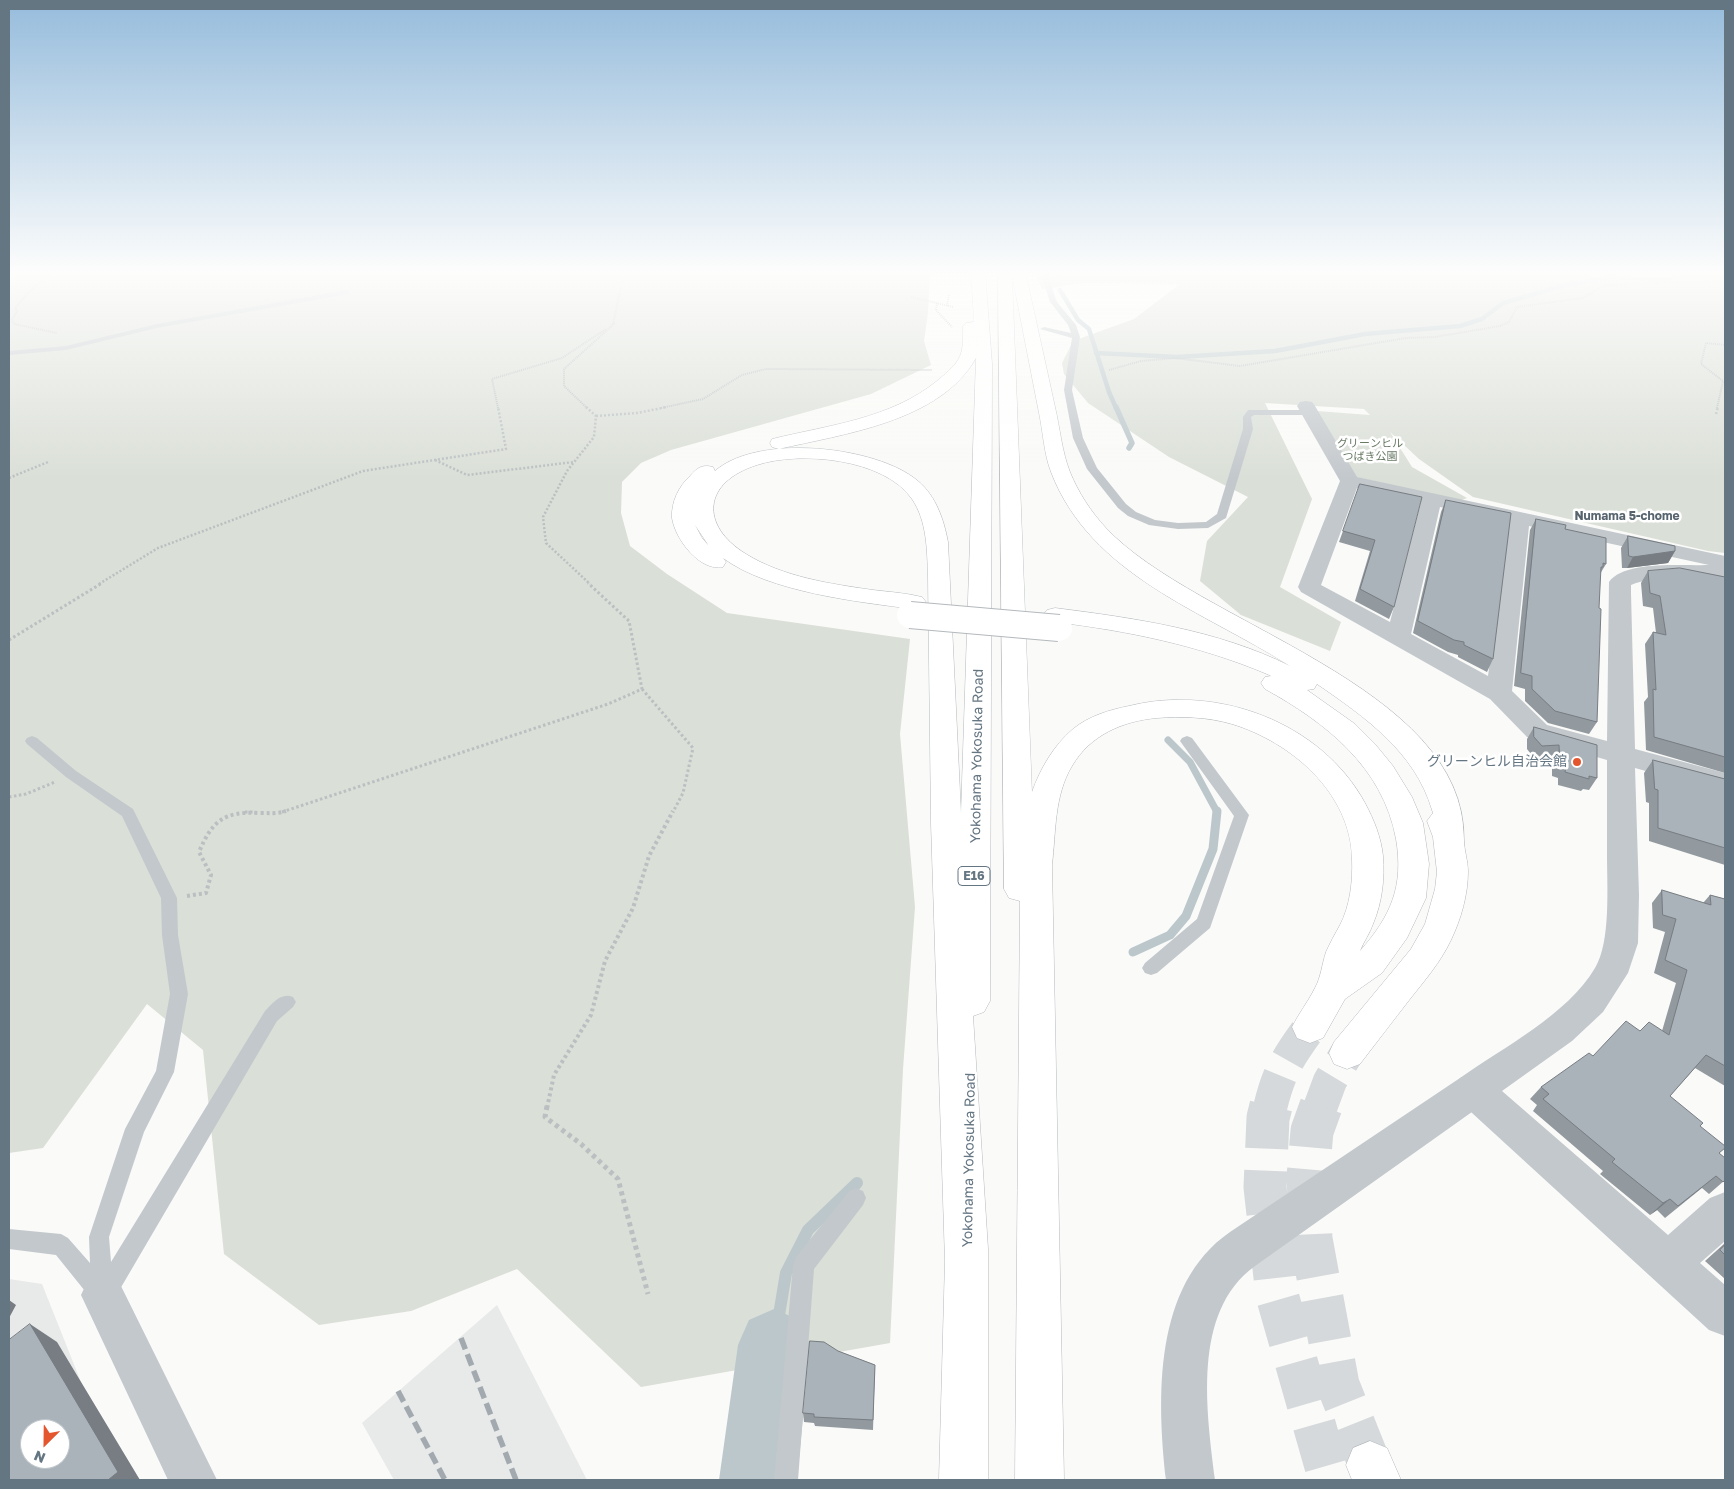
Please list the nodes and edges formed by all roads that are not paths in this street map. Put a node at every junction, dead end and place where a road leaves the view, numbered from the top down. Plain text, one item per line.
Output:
1 (97, 340) edge
2 (971, 340) edge
3 (982, 340) edge
4 (1007, 340) edge
5 (1033, 340) edge
6 (1075, 340) edge
7 (9, 346) edge
8 (18, 352) junction
9 (9, 353) edge
10 (1308, 409) joint
11 (1350, 481) junction
12 (1432, 499) junction
13 (1519, 518) junction
14 (1725, 563) edge
15 (1725, 572) edge
16 (912, 608) junction
17 (1057, 621) junction
18 (1398, 637) junction
19 (1499, 693) junction
20 (32, 741) dead end
21 (1188, 741) dead end
22 (1620, 754) junction
23 (1725, 783) edge
24 (1450, 836) junction
25 (1151, 968) dead end
26 (1332, 989) junction
27 (287, 1002) dead end
28 (1310, 1027) tunnel mouth
29 (1347, 1053) tunnel mouth
30 (1473, 1090) junction
31 (856, 1198) dead end
32 (1725, 1213) edge
33 (9, 1239) edge
34 (1670, 1263) junction
35 (967, 1266) junction
36 (103, 1295) junction
37 (1725, 1314) edge
38 (193, 1480) edge
39 (786, 1480) edge
40 (963, 1480) edge
41 (1034, 1480) edge
42 (1040, 1480) edge
43 (1190, 1480) edge

1 - 8 lane
2 - 16 highway
3 - 35 highway, Yokohama Yokosuka Road / E16
4 - 41 highway
5 - 24 highway
6 - 10 lane
7 - 8 lane
8 - 9 lane
10 - 11 street
11 - 12 street
11 - 18 street
12 - 13 street
12 - 18 street
13 - 14 street
13 - 19 street
15 - 22 street
16 - 17 highway, bridge
16 - 35 highway
17 - 24 highway
17 - 26 highway
18 - 19 street
19 - 22 street
20 - 36 lane
21 - 25 lane
22 - 23 street
22 - 30 street
24 - 29 highway
26 - 28 highway
26 - 42 highway
27 - 36 lane
30 - 34 street
30 - 43 street
31 - 39 lane
32 - 34 street
33 - 36 lane
34 - 37 street
35 - 40 highway, Yokohama Yokosuka Road / E16
36 - 38 street

